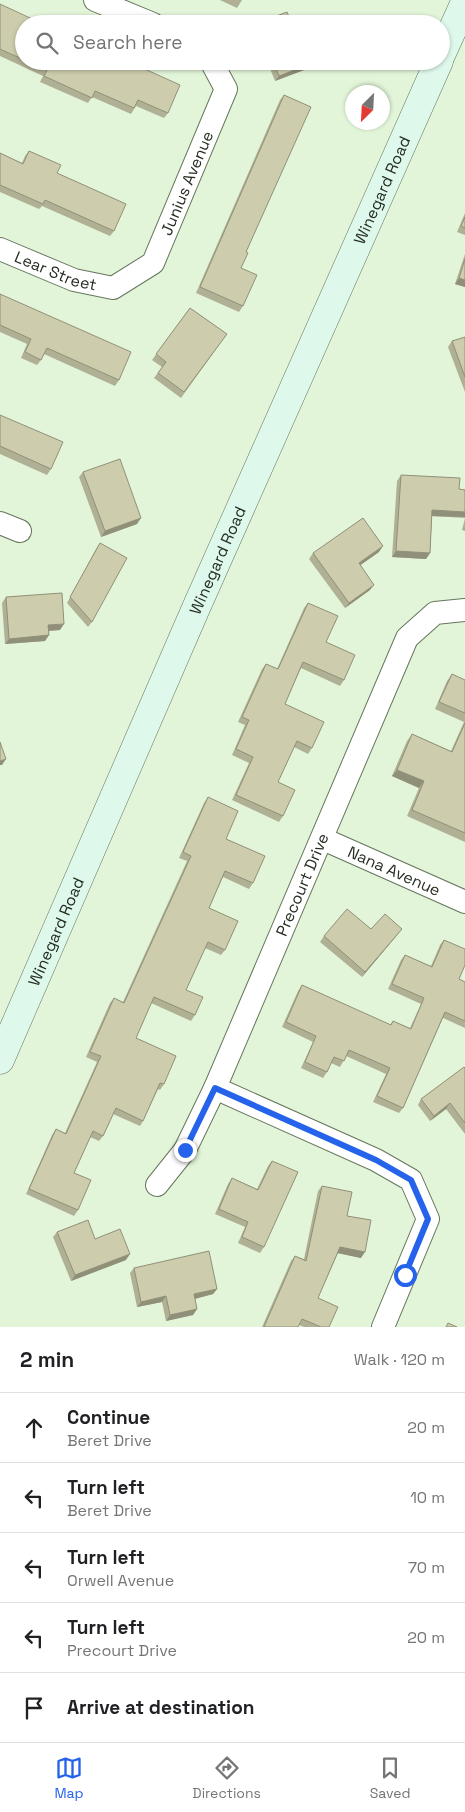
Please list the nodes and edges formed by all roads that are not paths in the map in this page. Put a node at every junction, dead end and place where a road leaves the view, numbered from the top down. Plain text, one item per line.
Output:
1 (95, 0) edge
2 (465, 2) edge
3 (131, 15) edge
4 (450, 35) edge
5 (216, 70) edge
6 (435, 70) edge
7 (0, 249) edge
8 (113, 288) joint
9 (465, 610) edge
10 (323, 839) junction
11 (465, 902) edge
12 (0, 1060) edge
13 (215, 1088) junction
14 (157, 1185) dead end
15 (383, 1327) edge

1 - 3 street
2 - 4 street
5 - 8 street, Junius Avenue
6 - 12 street, Winegard Road
7 - 8 street, Lear Street
9 - 10 street, Precourt Drive
10 - 11 street, Nana Avenue
10 - 13 street, Precourt Drive
13 - 14 street, Precourt Drive
13 - 15 street

